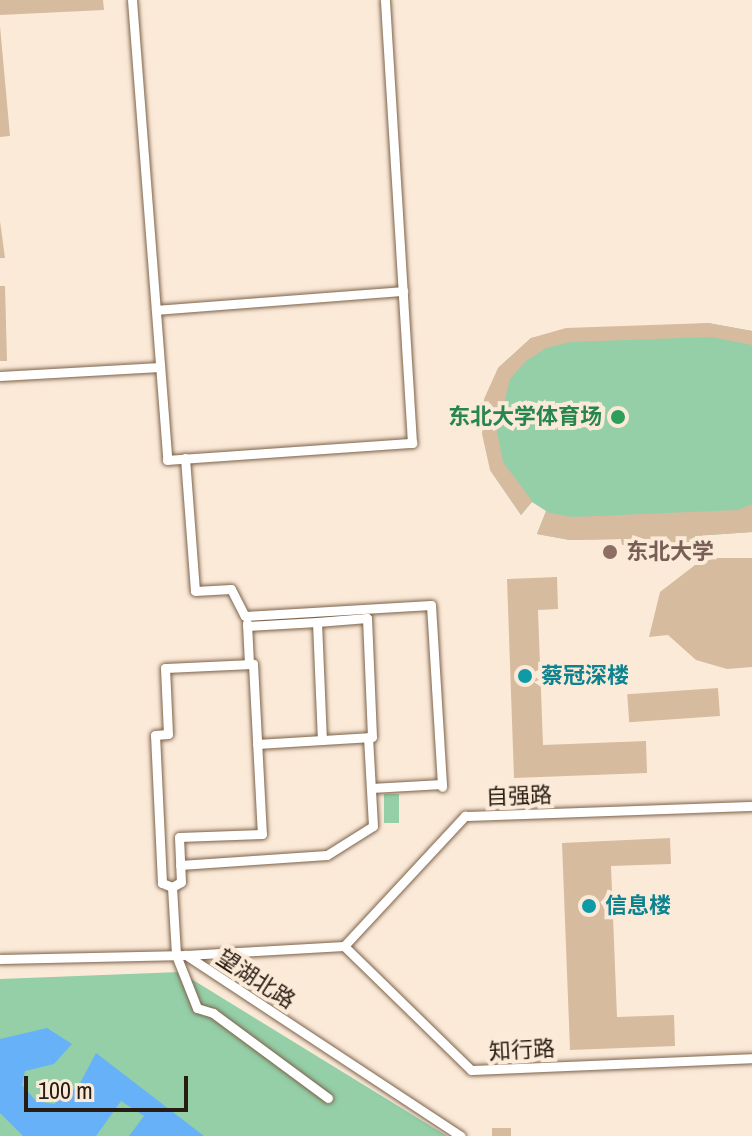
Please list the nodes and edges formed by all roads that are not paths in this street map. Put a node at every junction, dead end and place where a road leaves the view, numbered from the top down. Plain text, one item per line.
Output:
1 (132, 0) edge
2 (385, 0) edge
3 (403, 291) junction
4 (156, 310) junction
5 (160, 367) junction
6 (0, 376) edge
7 (185, 458) junction
8 (247, 621) junction
9 (317, 622) junction
10 (249, 664) junction
11 (368, 737) junction
12 (322, 740) junction
13 (257, 744) junction
14 (371, 788) junction
15 (752, 806) edge
16 (179, 837) junction
17 (160, 838) junction
18 (180, 865) junction
19 (172, 887) junction
20 (344, 946) junction
21 (181, 955) junction
22 (0, 959) edge
23 (752, 1058) edge
24 (328, 1098) dead end
25 (461, 1136) edge

1 - 4 street
2 - 3 street
3 - 4 street
3 - 7 street
4 - 5 street
5 - 6 street
5 - 7 street
7 - 8 street
8 - 9 street
8 - 10 street
8 - 14 street
9 - 11 street
9 - 12 street
10 - 13 street
10 - 17 street
11 - 12 street
11 - 14 street
12 - 13 street
13 - 16 street
14 - 18 street
15 - 20 street, 自强路
16 - 17 street
16 - 18 street
17 - 19 street
18 - 19 street
19 - 21 street
20 - 21 street
20 - 23 street, 知行路
21 - 22 street
21 - 24 street
21 - 25 street, 望湖北路

